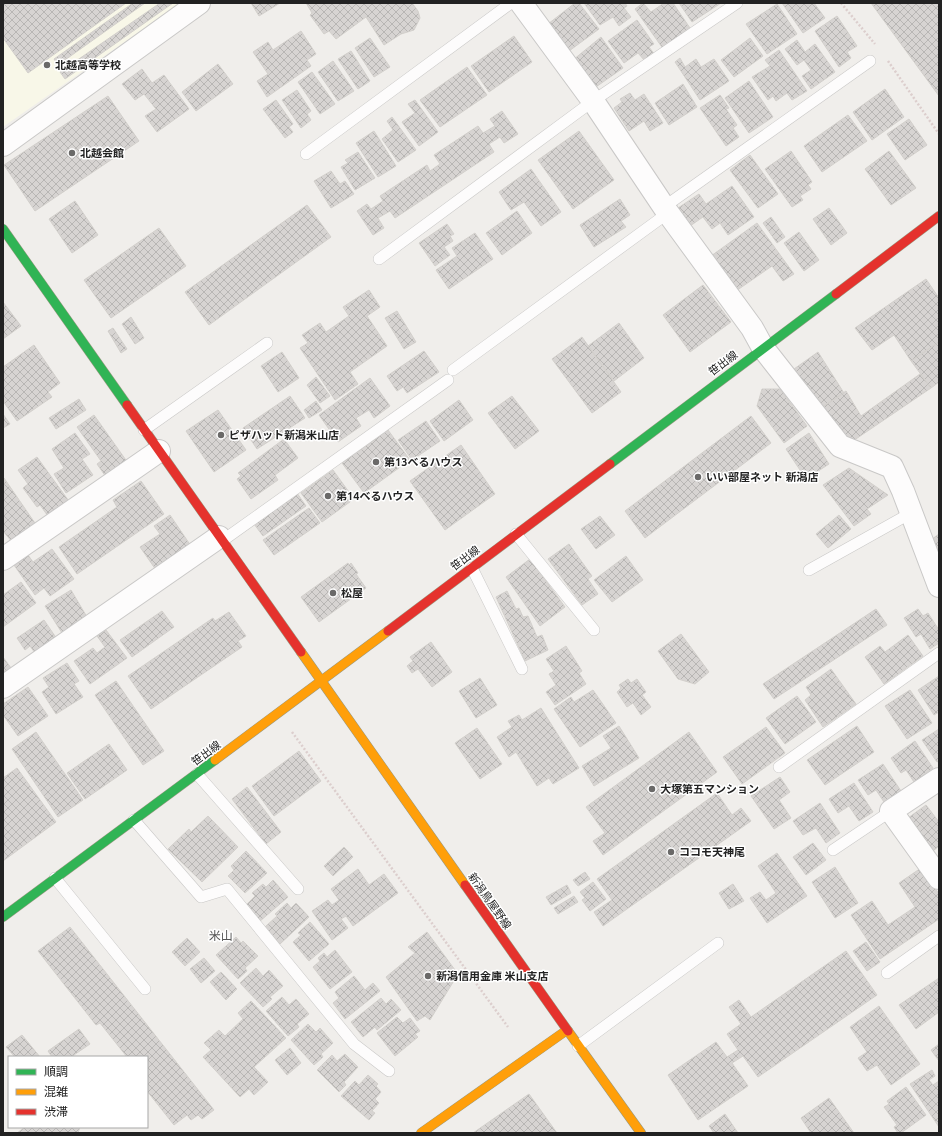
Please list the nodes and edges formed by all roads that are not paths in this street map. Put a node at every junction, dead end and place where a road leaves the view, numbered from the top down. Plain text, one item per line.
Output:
1 (199, 3) edge
2 (737, 3) edge
3 (522, 4) edge
4 (870, 61) dead end
5 (594, 101) junction
6 (3, 145) edge
7 (306, 154) dead end
8 (666, 210) junction
9 (939, 216) edge
10 (3, 229) edge
11 (379, 259) dead end
12 (267, 343) dead end
13 (763, 348) junction
14 (144, 430) junction
15 (159, 451) junction
16 (911, 513) junction
17 (516, 534) junction
18 (221, 539) junction
19 (3, 559) edge
20 (472, 568) junction
21 (809, 570) dead end
22 (938, 578) edge
23 (594, 630) dead end
24 (939, 653) edge
25 (522, 668) dead end
26 (321, 682) junction
27 (3, 687) edge
28 (779, 767) dead end
29 (197, 774) junction
30 (939, 779) edge
31 (891, 811) junction
32 (134, 820) junction
33 (833, 850) dead end
34 (56, 878) junction
35 (939, 878) edge
36 (298, 889) dead end
37 (3, 917) edge
38 (939, 936) edge
39 (718, 943) dead end
40 (887, 973) dead end
41 (145, 989) dead end
42 (567, 1030) junction
43 (578, 1046) junction
44 (389, 1071) dead end
45 (421, 1133) edge
46 (641, 1133) edge

1 - 6 street
2 - 5 lane
3 - 5 street
3 - 7 lane
4 - 8 lane
5 - 8 street
5 - 11 lane
8 - 13 street
8 - 18 lane
9 - 13 street, 笹出線
10 - 14 street, 新潟鳥屋野線
12 - 14 lane
13 - 16 street
13 - 17 street, 笹出線
14 - 15 street, 新潟鳥屋野線
15 - 18 street, 新潟鳥屋野線
15 - 19 street
16 - 21 lane
16 - 22 street
17 - 20 street, 笹出線
17 - 23 lane
18 - 26 street, 新潟鳥屋野線
18 - 27 street
20 - 25 lane
20 - 26 street, 笹出線
24 - 28 lane
26 - 29 street, 笹出線
26 - 42 street, 新潟鳥屋野線
29 - 32 street, 笹出線
29 - 36 lane
30 - 31 street
31 - 33 lane
31 - 35 street
32 - 34 street, 笹出線
32 - 44 lane
34 - 37 street, 笹出線
34 - 41 lane
38 - 40 lane
39 - 43 lane
42 - 43 street, 新潟鳥屋野線
42 - 45 street
43 - 46 street, 新潟鳥屋野線

